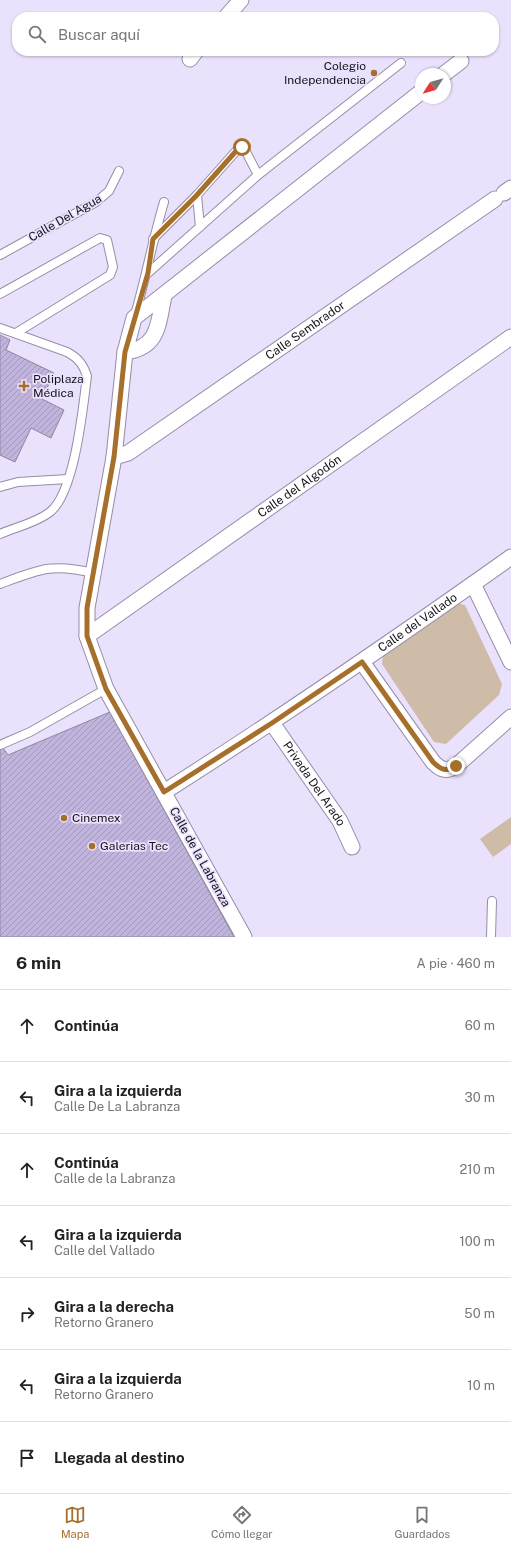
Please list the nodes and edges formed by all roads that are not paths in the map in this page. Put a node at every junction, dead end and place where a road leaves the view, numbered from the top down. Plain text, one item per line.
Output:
1 (241, 0) edge
2 (230, 12) edge
3 (462, 61) dead end
4 (401, 63) dead end
5 (451, 69) edge
6 (415, 97) edge
7 (119, 171) dead end
8 (258, 175) junction
9 (503, 193) edge
10 (196, 196) junction
11 (164, 202) dead end
12 (200, 227) junction
13 (153, 239) junction
14 (0, 255) edge
15 (148, 273) junction
16 (0, 294) edge
17 (164, 296) junction
18 (134, 318) junction
19 (0, 328) edge
20 (16, 333) junction
21 (511, 337) edge
22 (125, 352) junction
23 (114, 457) junction
24 (68, 479) junction
25 (0, 487) edge
26 (0, 534) edge
27 (511, 557) edge
28 (94, 573) junction
29 (0, 584) edge
30 (473, 584) junction
31 (87, 636) junction
32 (362, 662) junction
33 (511, 662) edge
34 (106, 689) junction
35 (511, 717) edge
36 (272, 723) junction
37 (0, 745) edge
38 (164, 792) junction
39 (352, 847) dead end
40 (492, 901) dead end
41 (244, 937) edge
42 (491, 937) edge

1 - 2 street
3 - 5 street
4 - 8 lane
6 - 17 street
7 - 14 lane, Calle Del Agua
8 - 10 lane
8 - 12 lane
9 - 23 street, Calle Sembrador
10 - 12 lane
10 - 13 lane
11 - 13 lane
12 - 15 lane
13 - 15 lane
15 - 18 lane
16 - 20 lane
17 - 18 street
17 - 22 street
18 - 22 street, Calle de la Labranza
19 - 20 lane
20 - 24 lane
21 - 31 street, Calle del Algodón
22 - 23 street, Calle de la Labranza
23 - 28 street, Calle de la Labranza
24 - 25 lane
24 - 26 lane
27 - 30 street, Calle del Vallado
28 - 29 lane
28 - 31 street, Calle de la Labranza
30 - 32 street, Calle del Vallado
30 - 33 street
31 - 34 street, Calle de la Labranza
32 - 35 street
32 - 36 street, Calle del Vallado
34 - 37 lane
34 - 38 street, Calle de la Labranza
36 - 38 street, Calle del Vallado
36 - 39 street, Privada Del Arado
38 - 41 street, Calle de la Labranza
40 - 42 lane

